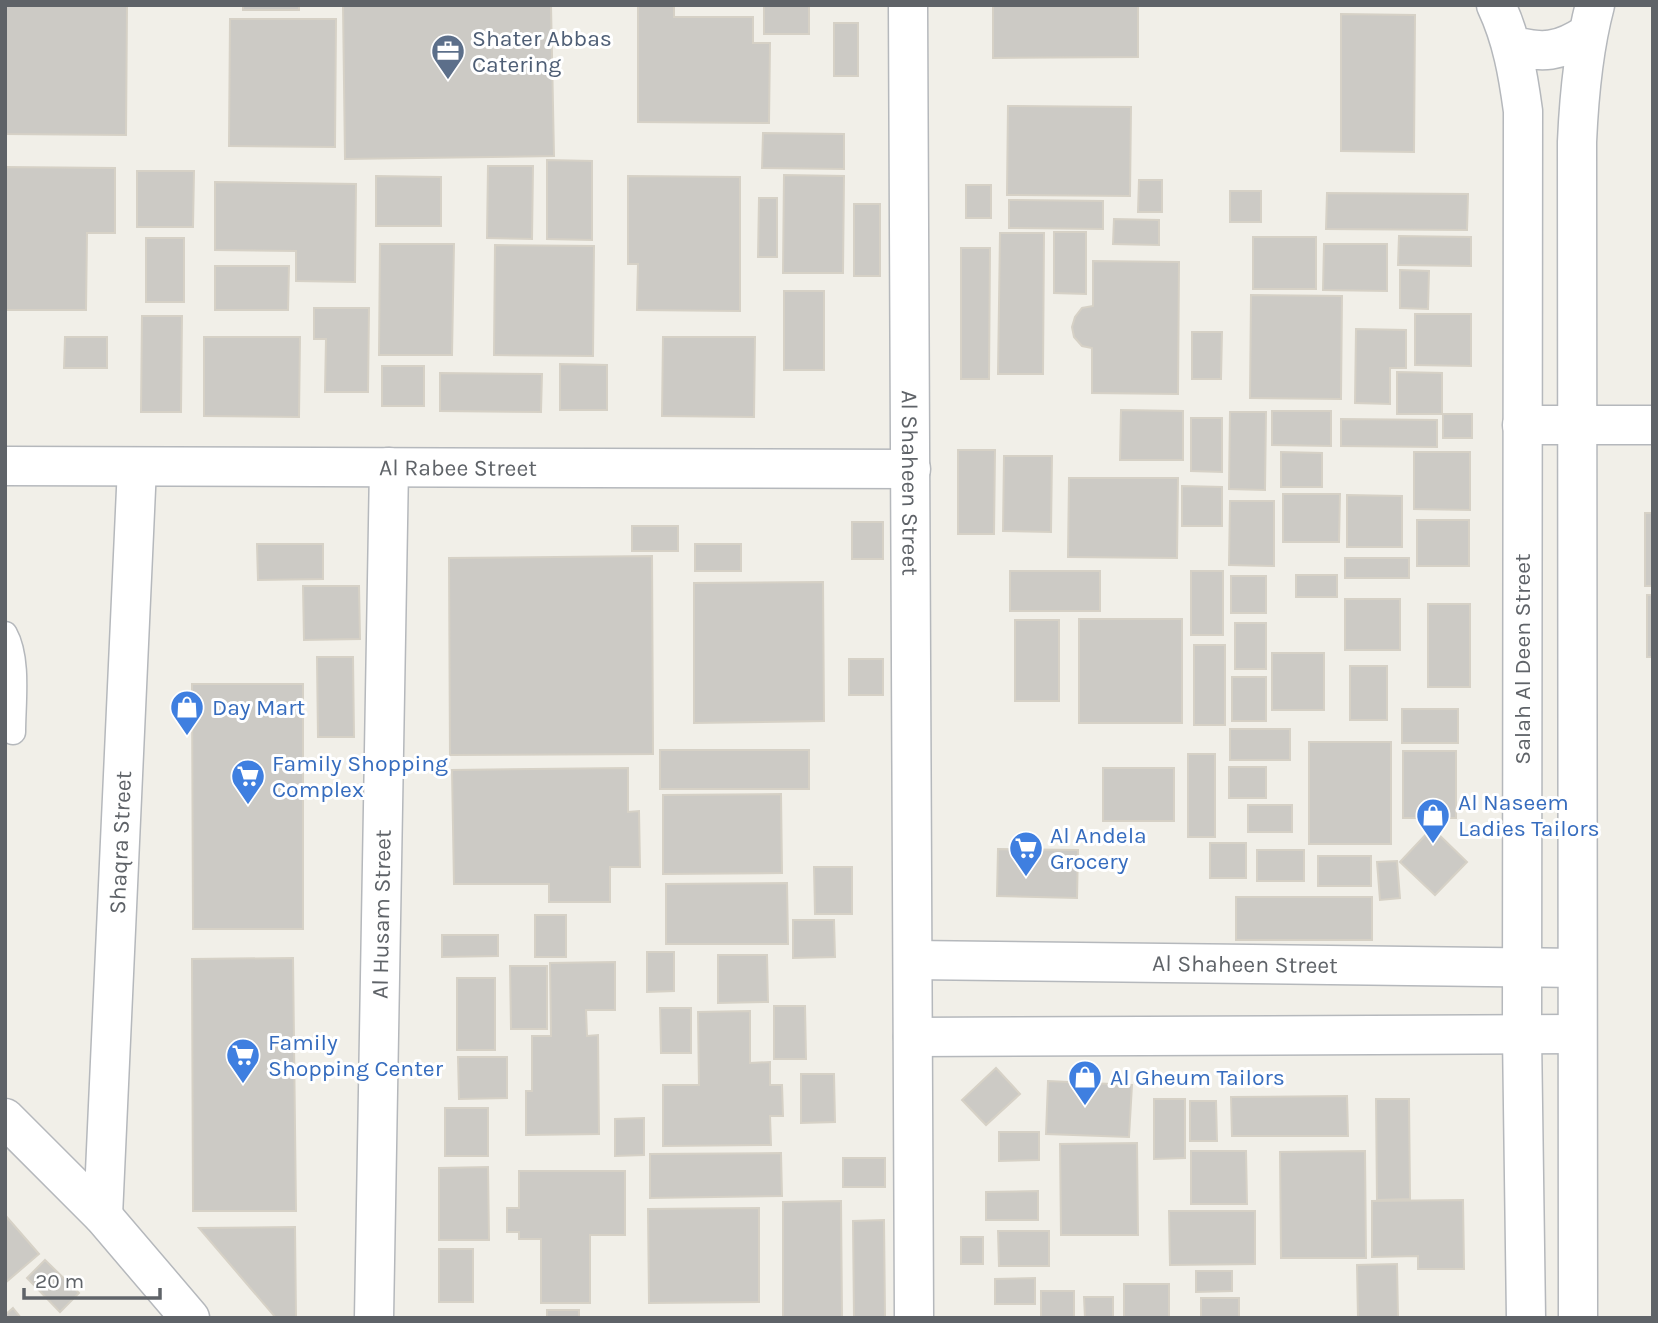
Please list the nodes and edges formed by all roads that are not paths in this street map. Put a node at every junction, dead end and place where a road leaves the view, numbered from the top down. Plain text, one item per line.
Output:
1 (908, 5) edge
2 (1496, 5) edge
3 (1591, 20) edge
4 (1511, 45) junction
5 (1522, 425) junction
6 (1576, 425) junction
7 (1653, 425) edge
8 (5, 466) edge
9 (137, 467) junction
10 (389, 467) junction
11 (911, 470) junction
12 (5, 634) edge
13 (13, 732) dead end
14 (913, 960) junction
15 (1522, 967) junction
16 (1577, 968) junction
17 (1577, 1034) junction
18 (1522, 1035) junction
19 (913, 1037) junction
20 (5, 1118) edge
21 (103, 1216) junction
22 (190, 1318) edge
23 (374, 1318) edge
24 (914, 1318) edge
25 (1526, 1318) edge
26 (1578, 1318) edge

1 - 11 street, Al Shaheen Street
2 - 4 street, Salah Al Deen Street
3 - 4 street
3 - 6 street
4 - 5 street, Salah Al Deen Street
5 - 6 street
5 - 15 street, Salah Al Deen Street
6 - 7 street
6 - 16 street
8 - 9 street, Al Rabee Street
9 - 10 street, Al Rabee Street
9 - 21 street, Shaqra Street
10 - 11 street, Al Rabee Street
10 - 23 street, Al Husam Street
11 - 14 street, Al Shaheen Street
12 - 13 lane
14 - 15 street, Al Shaheen Street
14 - 19 street, Al Shaheen Street
15 - 16 street, Al Shaheen Street
15 - 18 street, Salah Al Deen Street
16 - 17 street
17 - 18 street
17 - 26 street
18 - 19 street
18 - 25 street, Salah Al Deen Street
19 - 24 street, Al Shaheen Street
20 - 21 street
21 - 22 street

